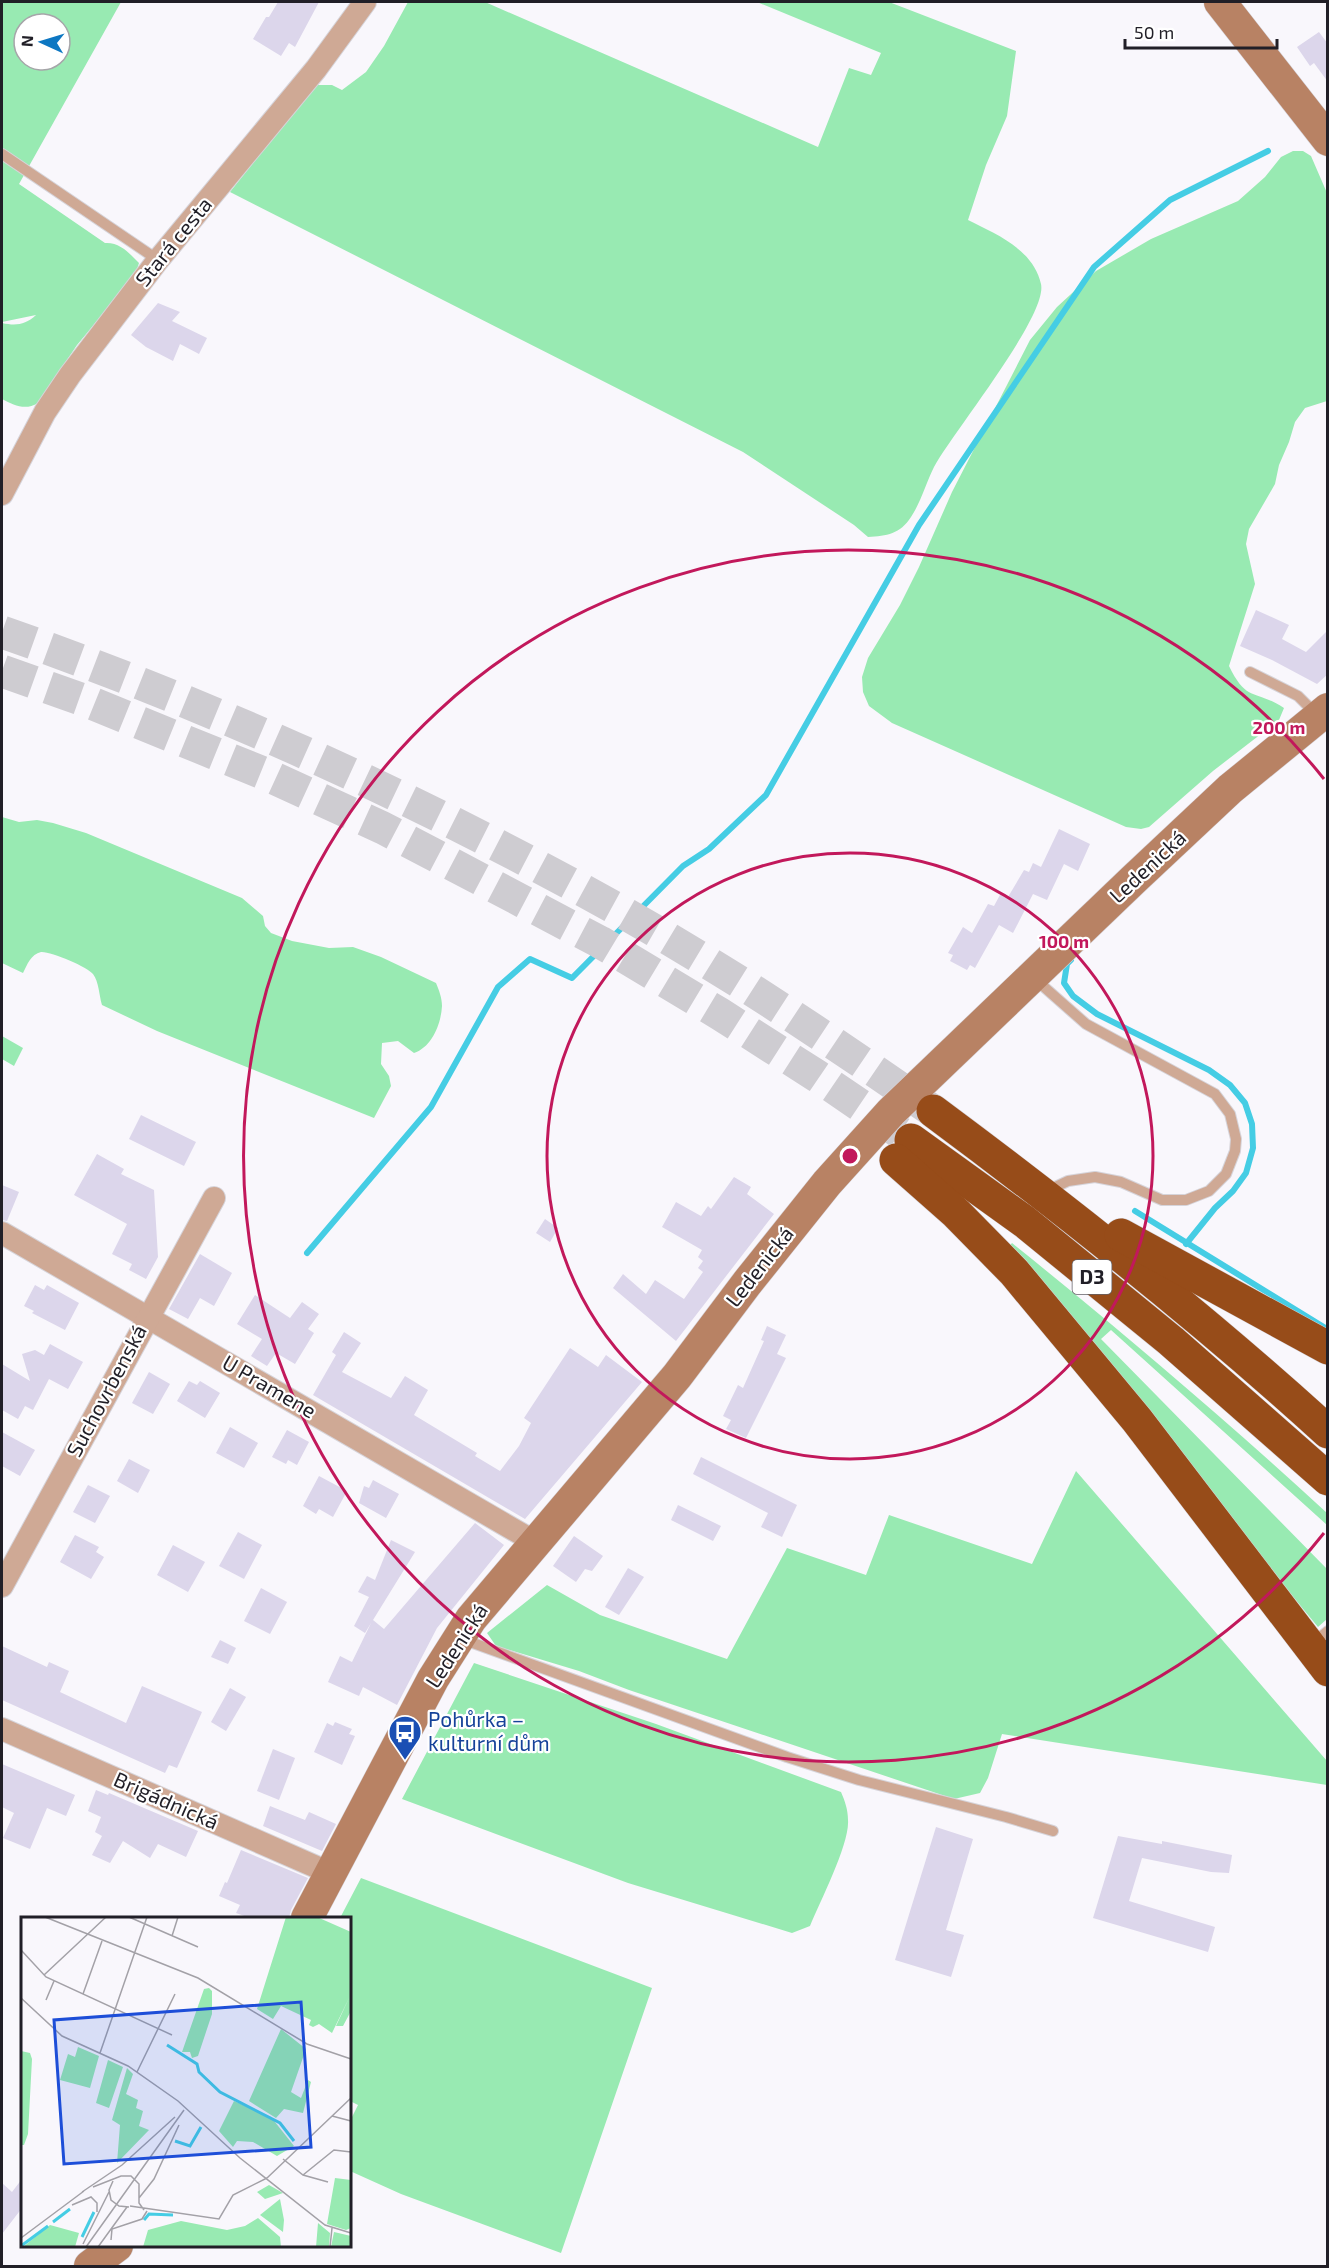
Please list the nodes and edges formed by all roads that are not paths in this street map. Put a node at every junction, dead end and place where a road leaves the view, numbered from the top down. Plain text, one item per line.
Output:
1 (365, 2) edge
2 (1220, 2) edge
3 (1328, 140) edge
4 (2, 154) edge
5 (158, 260) junction
6 (2, 494) edge
7 (1250, 672) dead end
8 (1323, 713) edge
9 (1032, 977) junction
10 (933, 1111) tunnel mouth
11 (1044, 1193) junction
12 (214, 1197) dead end
13 (2, 1233) edge
14 (148, 1316) junction
15 (1328, 1348) edge
16 (1328, 1432) edge
17 (1328, 1479) edge
18 (536, 1542) junction
19 (2, 1586) edge
20 (459, 1638) junction
21 (1317, 1645) edge
22 (2, 1729) edge
23 (1053, 1831) dead end
24 (330, 1873) junction
25 (308, 1917) edge
26 (116, 2247) edge
27 (90, 2266) edge

1 - 5 street, Stará cesta
2 - 3 main road
4 - 5 lane
5 - 6 street, Stará cesta
7 - 8 lane
8 - 9 main road, Ledenická
9 - 11 lane
9 - 18 main road, Ledenická
10 - 11 highway, D3
11 - 15 highway, D3
11 - 16 highway, D3
12 - 14 street, Suchovrbenská
13 - 14 street, U Pramene
14 - 18 street, U Pramene
14 - 19 street, Suchovrbenská
17 - 21 highway, D3
18 - 20 main road, Ledenická
20 - 23 lane
20 - 24 main road, Ledenická
22 - 24 street, Brigádnická
24 - 25 main road, Ledenická
26 - 27 main road

